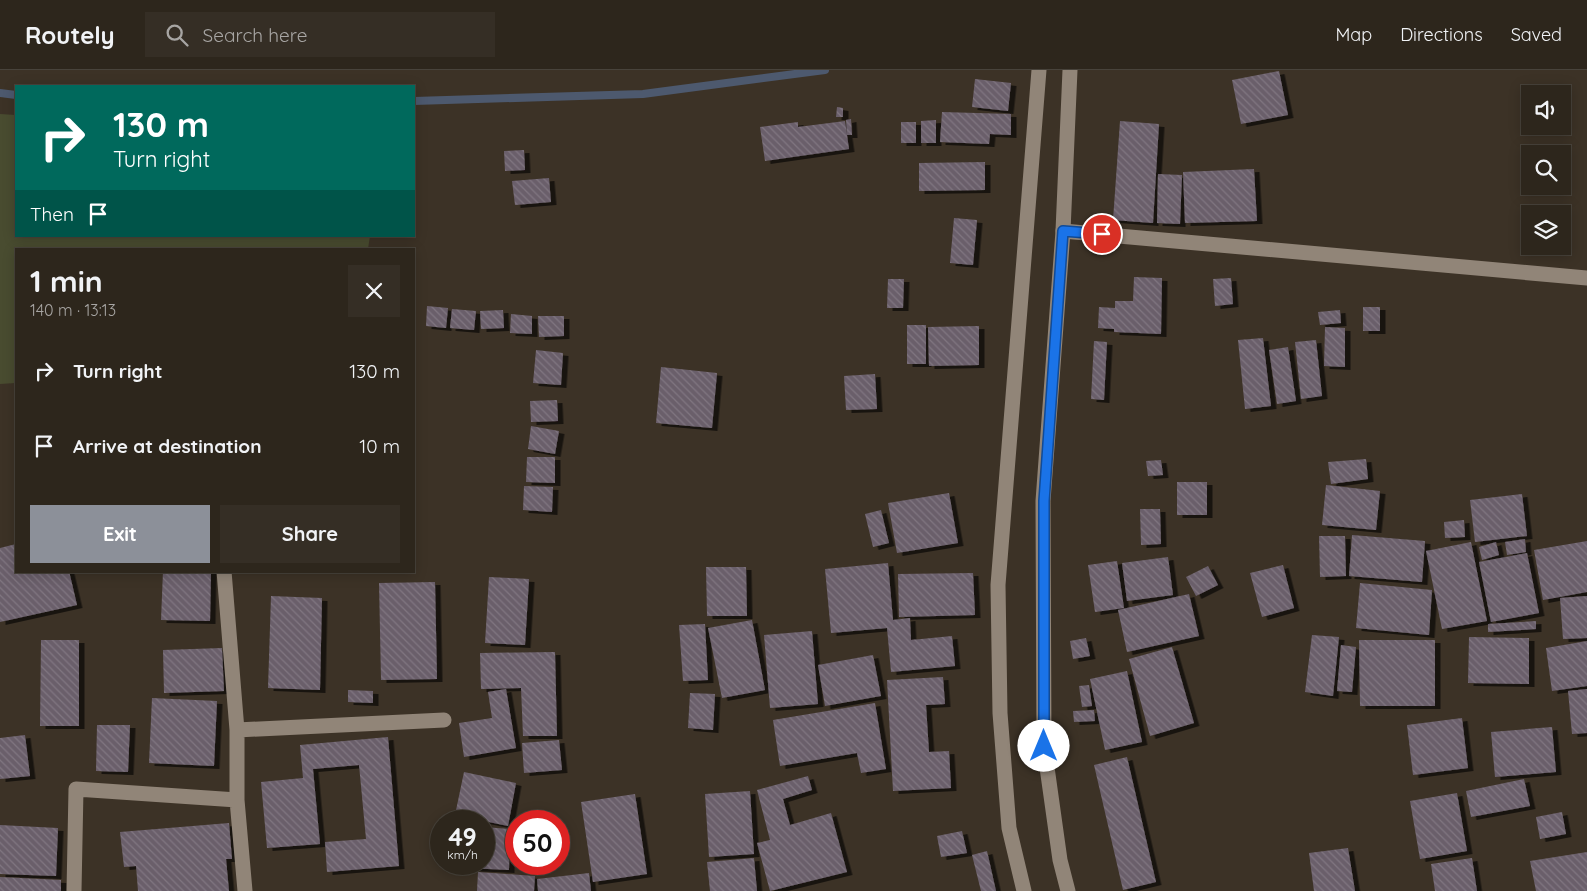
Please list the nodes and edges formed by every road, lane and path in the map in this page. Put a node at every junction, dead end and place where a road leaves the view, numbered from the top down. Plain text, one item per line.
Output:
1 (1039, 70) edge
2 (1070, 70) edge
3 (1063, 231) junction
4 (1587, 278) edge
5 (224, 573) edge
6 (444, 720) dead end
7 (236, 730) junction
8 (237, 800) junction
9 (74, 891) edge
10 (246, 891) edge
11 (1024, 891) edge
12 (1068, 891) edge

1 - 11 main road
2 - 3 main road
3 - 4 main road
3 - 12 main road
5 - 7 main road
6 - 7 main road
7 - 8 main road
8 - 9 main road
8 - 10 main road

